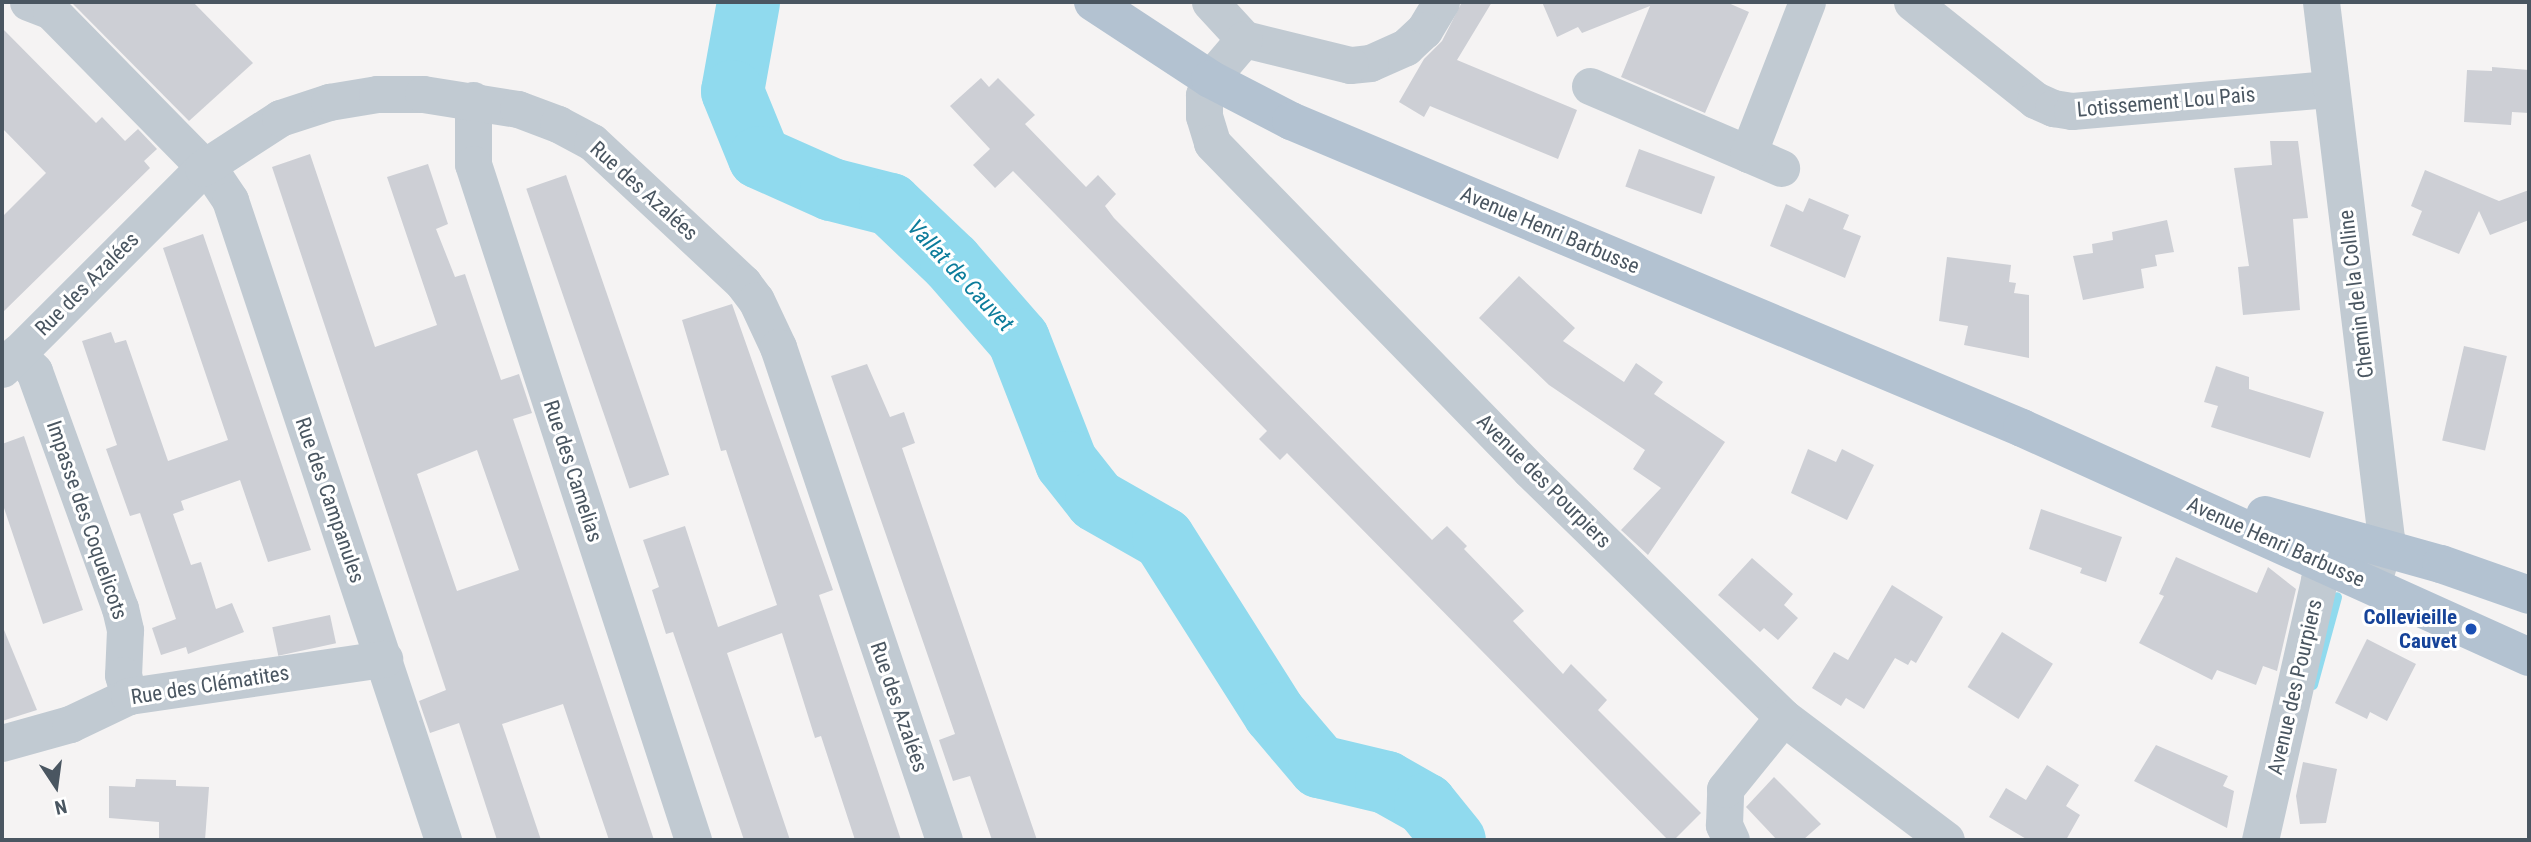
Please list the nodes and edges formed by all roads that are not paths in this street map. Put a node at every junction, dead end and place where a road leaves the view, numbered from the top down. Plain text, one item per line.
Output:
1 (28, 2) edge
2 (1093, 2) edge
3 (1210, 2) edge
4 (1441, 2) edge
5 (1807, 2) edge
6 (1912, 2) edge
7 (2321, 2) edge
8 (1244, 39) junction
9 (1210, 79) junction
10 (1590, 86) dead end
11 (2331, 89) junction
12 (473, 100) junction
13 (1748, 154) junction
14 (203, 168) junction
15 (1781, 168) dead end
16 (10, 361) edge
17 (2385, 548) junction
18 (2330, 549) junction
19 (2371, 585) junction
20 (2529, 595) edge
21 (2529, 657) edge
22 (384, 659) junction
23 (129, 696) junction
24 (1783, 717) junction
25 (2, 743) edge
26 (443, 840) edge
27 (693, 840) edge
28 (944, 840) edge
29 (1731, 840) edge
30 (1946, 840) edge
31 (2260, 840) edge

1 - 14 street, Rue des Campanules
2 - 9 main road, Avenue Henri Barbusse
3 - 8 street
4 - 8 street
5 - 13 street
6 - 11 street, Lotissement Lou Pais
7 - 11 street, Chemin de la Colline
8 - 9 street
9 - 18 main road, Avenue Henri Barbusse
9 - 24 street, Avenue des Pourpiers
10 - 13 street
11 - 17 street, Chemin de la Colline
12 - 14 street, Rue des Azalées
12 - 27 street, Rue des Camelias
12 - 28 street, Rue des Azalées
13 - 15 street
14 - 16 street, Rue des Azalées
14 - 22 street, Rue des Campanules
16 - 23 street, Impasse des Coquelicots
17 - 18 main road, Avenue Henri Barbusse
17 - 19 street, Chemin de la Colline
17 - 20 main road, Avenue Henri Barbusse
18 - 19 main road, Avenue Henri Barbusse
18 - 31 street, Avenue des Pourpiers
19 - 21 main road, Avenue Henri Barbusse
22 - 23 street, Rue des Clématites
22 - 26 street, Rue des Campanules
23 - 25 street, Rue des Clématites
24 - 29 street
24 - 30 street, Avenue des Pourpiers

